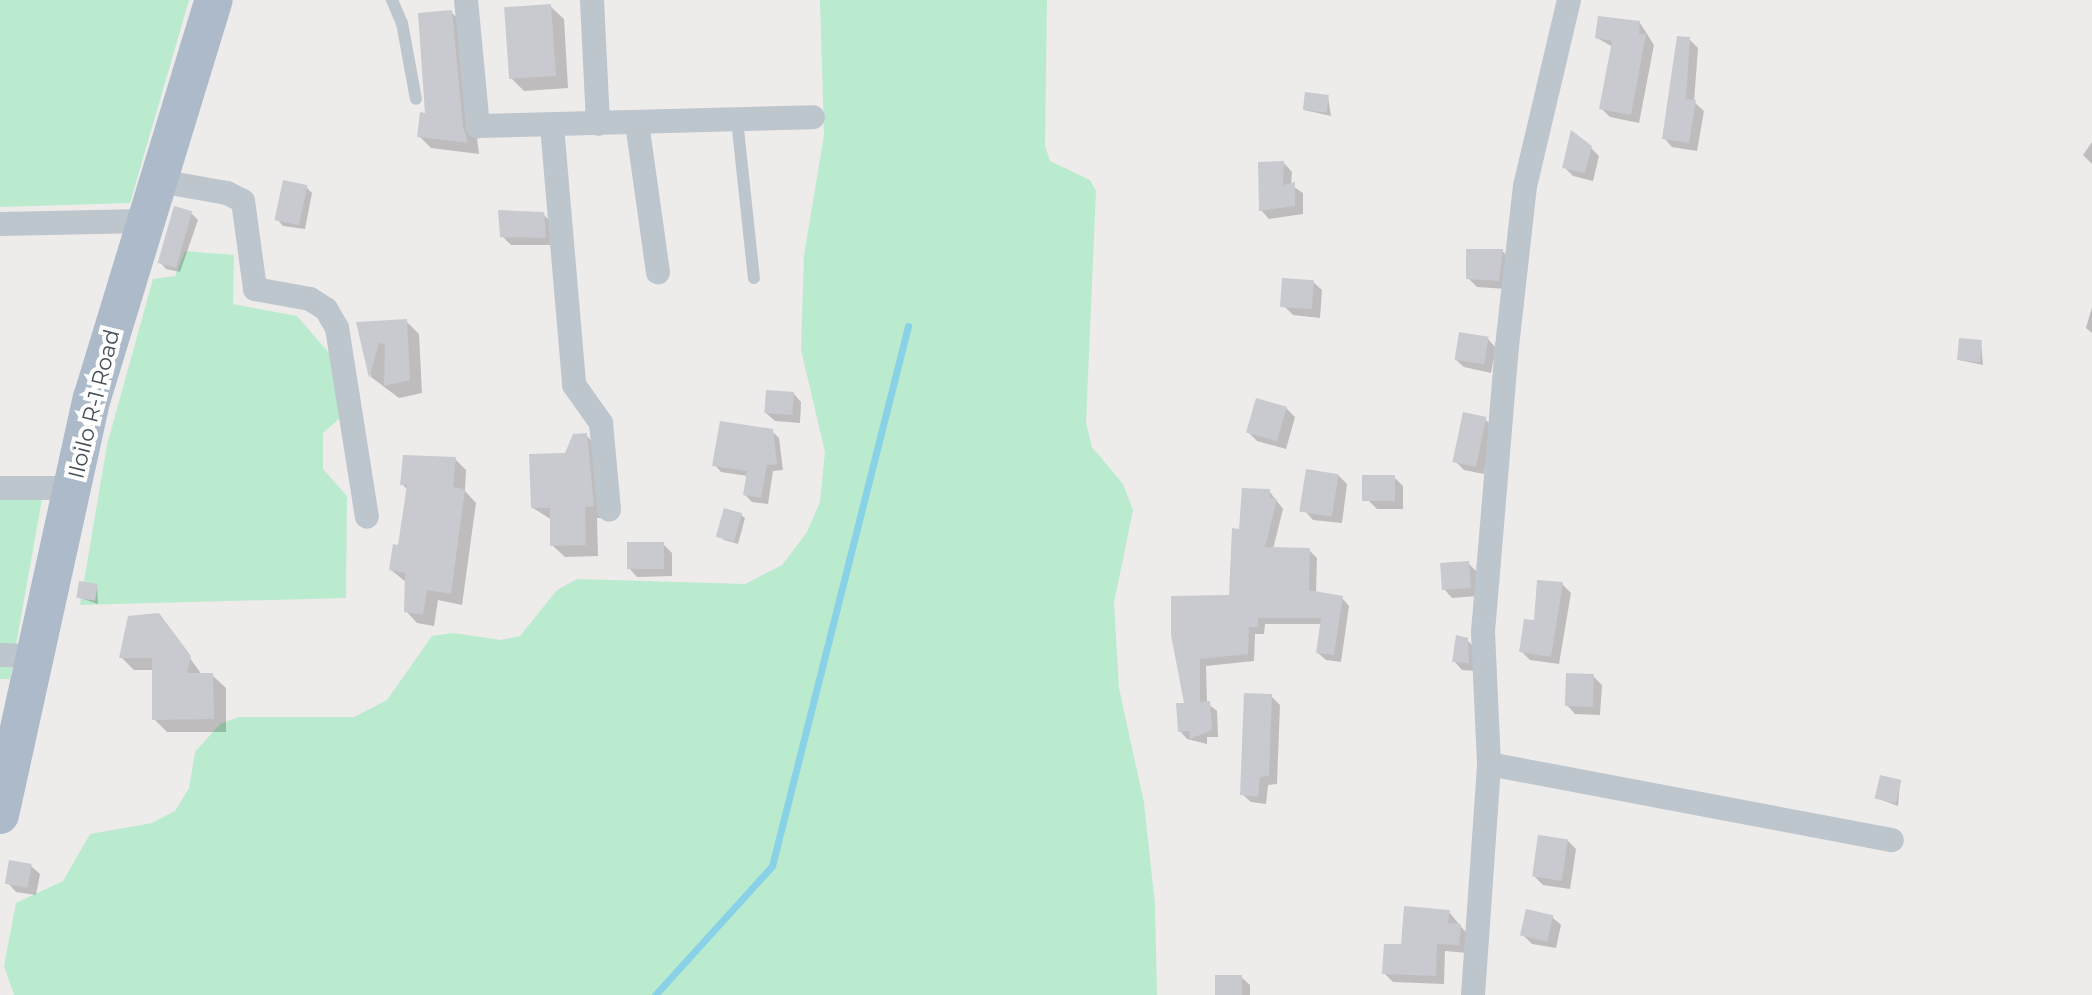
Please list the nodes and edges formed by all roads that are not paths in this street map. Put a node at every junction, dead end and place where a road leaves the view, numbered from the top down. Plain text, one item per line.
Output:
1 (214, 0) edge
2 (392, 0) edge
3 (466, 0) edge
4 (592, 0) edge
5 (1569, 0) edge
6 (416, 99) dead end
7 (813, 117) dead end
8 (737, 120) junction
9 (637, 123) junction
10 (598, 124) junction
11 (552, 126) junction
12 (159, 181) junction
13 (145, 221) junction
14 (0, 224) edge
15 (658, 273) dead end
16 (754, 278) dead end
17 (0, 488) edge
18 (73, 488) junction
19 (609, 510) dead end
20 (367, 517) dead end
21 (16, 656) edge
22 (1489, 764) junction
23 (0, 815) edge
24 (1892, 840) dead end
25 (1473, 995) edge

1 - 12 main road, Iloilo R-1 Road
2 - 6 lane
3 - 11 street
4 - 10 street
5 - 22 street
7 - 8 street
8 - 9 street
8 - 16 lane
9 - 10 street
9 - 15 street
10 - 11 street
11 - 19 street
12 - 13 main road, Iloilo R-1 Road
12 - 20 street
13 - 14 street
13 - 18 main road, Iloilo R-1 Road
17 - 18 street
18 - 21 main road, Iloilo R-1 Road
21 - 23 main road, Iloilo R-1 Road
22 - 24 street
22 - 25 street

